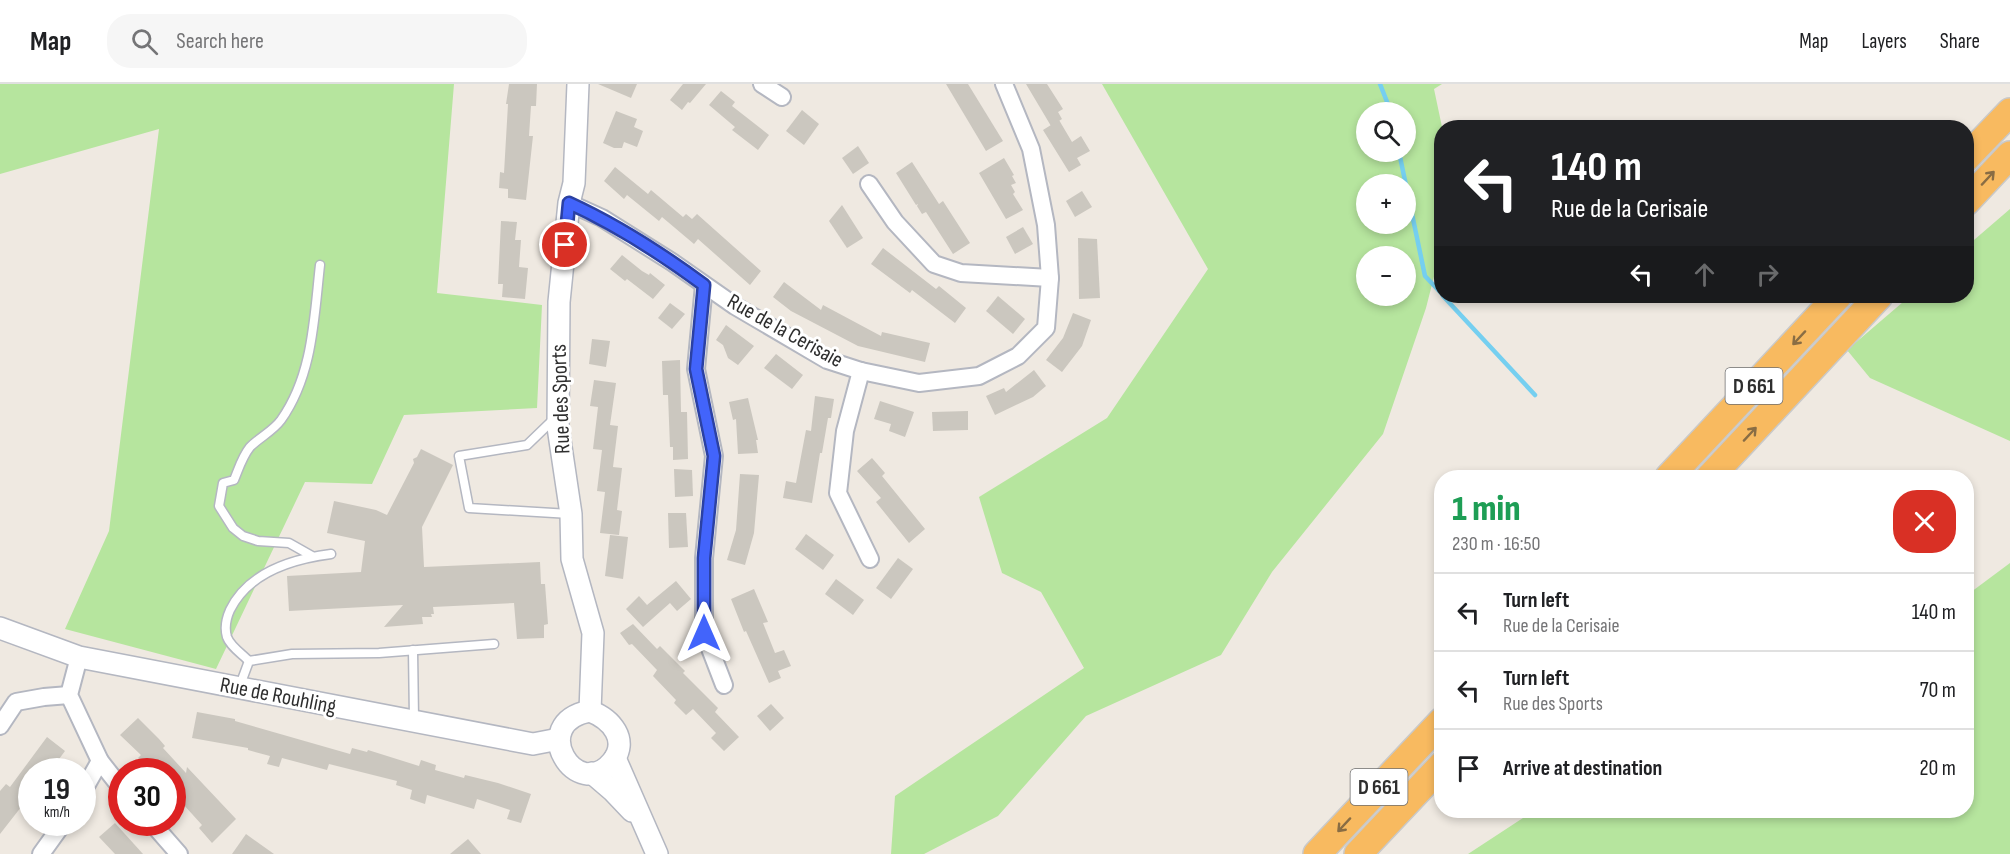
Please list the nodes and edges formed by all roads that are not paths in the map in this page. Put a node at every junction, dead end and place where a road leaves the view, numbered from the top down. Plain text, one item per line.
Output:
1 (578, 84) edge
2 (762, 84) edge
3 (1004, 84) edge
4 (782, 97) dead end
5 (2010, 112) edge
6 (1974, 150) edge
7 (2010, 155) edge
8 (869, 184) dead end
9 (1974, 193) edge
10 (569, 203) junction
11 (320, 266) dead end
12 (1050, 278) junction
13 (704, 285) junction
14 (1832, 303) edge
15 (1872, 303) edge
16 (861, 371) junction
17 (558, 415) junction
18 (1676, 470) edge
19 (1717, 470) edge
20 (571, 514) junction
21 (331, 554) dead end
22 (312, 556) junction
23 (870, 559) dead end
24 (0, 628) edge
25 (494, 644) dead end
26 (413, 650) junction
27 (79, 657) junction
28 (249, 661) junction
29 (724, 685) dead end
30 (238, 688) junction
31 (69, 695) junction
32 (590, 711) junction
33 (414, 722) junction
34 (0, 726) edge
35 (1434, 730) edge
36 (560, 739) junction
37 (615, 758) junction
38 (100, 761) junction
39 (96, 768) edge
40 (108, 771) edge
41 (592, 773) junction
42 (1434, 773) edge
43 (647, 831) junction
44 (54, 836) edge
45 (164, 836) edge
46 (41, 854) edge
47 (179, 854) edge
48 (657, 854) edge
49 (1317, 854) edge
50 (1358, 854) edge

1 - 10 street, Rue des Sports
2 - 4 street
3 - 12 street, Rue de la Cerisaie
5 - 6 highway
9 -> 7 highway
8 - 12 street
10 - 13 street, Rue de la Cerisaie
10 - 17 street, Rue des Sports
11 - 22 lane
12 - 16 street, Rue de la Cerisaie
13 - 16 street, Rue de la Cerisaie
13 - 29 street
14 -> 18 highway, D 661
19 -> 15 highway, D 661
16 - 23 street
17 - 20 street, Rue des Sports
17 - 20 lane
20 - 32 street, Rue des Sports
21 - 22 lane
22 - 28 lane
24 - 27 street, Rue de Rouhling
25 - 26 lane
26 - 28 lane
26 - 33 lane
27 - 30 street, Rue de Rouhling
27 - 31 street
28 - 30 lane
30 - 33 street, Rue de Rouhling
31 - 34 street
31 - 38 street
32 - 36 street
32 - 37 street
33 - 36 street, Rue de Rouhling
35 -> 49 highway, D 661
36 - 41 street
37 - 41 street
37 - 43 street
38 - 39 street
38 - 40 street
41 - 43 street
42 - 50 highway, D 661
43 - 48 street
44 - 46 street
45 - 47 street

